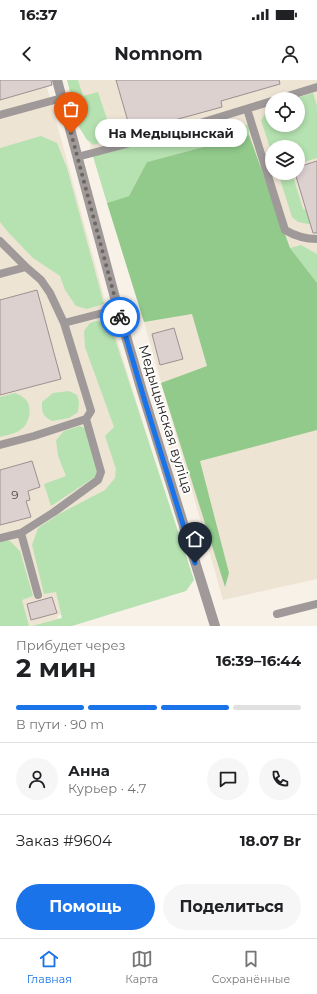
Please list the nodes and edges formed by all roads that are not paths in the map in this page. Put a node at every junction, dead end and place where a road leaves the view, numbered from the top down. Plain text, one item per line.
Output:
1 (57, 80) edge
2 (317, 87) edge
3 (301, 92) edge
4 (62, 98) junction
5 (265, 103) edge
6 (247, 109) junction
7 (0, 115) edge
8 (77, 157) junction
9 (317, 239) edge
10 (0, 241) edge
11 (26, 267) junction
12 (0, 274) edge
13 (118, 309) junction
14 (64, 323) junction
15 (86, 419) junction
16 (0, 445) edge
17 (21, 533) junction
18 (0, 538) edge
19 (38, 595) dead end
20 (317, 604) edge
21 (277, 614) dead end
22 (215, 626) edge

1 - 4 street, Медыцынская вуліца
2 - 3 lane
4 - 7 lane
4 - 8 street, Медыцынская вуліца
5 - 6 lane
6 - 8 lane
6 - 9 lane
8 - 13 street, Медыцынская вуліца
10 - 11 lane
11 - 12 lane
11 - 14 lane
13 - 14 lane
13 - 22 street, Медыцынская вуліца
14 - 15 lane
15 - 16 lane
15 - 17 lane
17 - 18 lane
17 - 19 lane
20 - 21 lane

